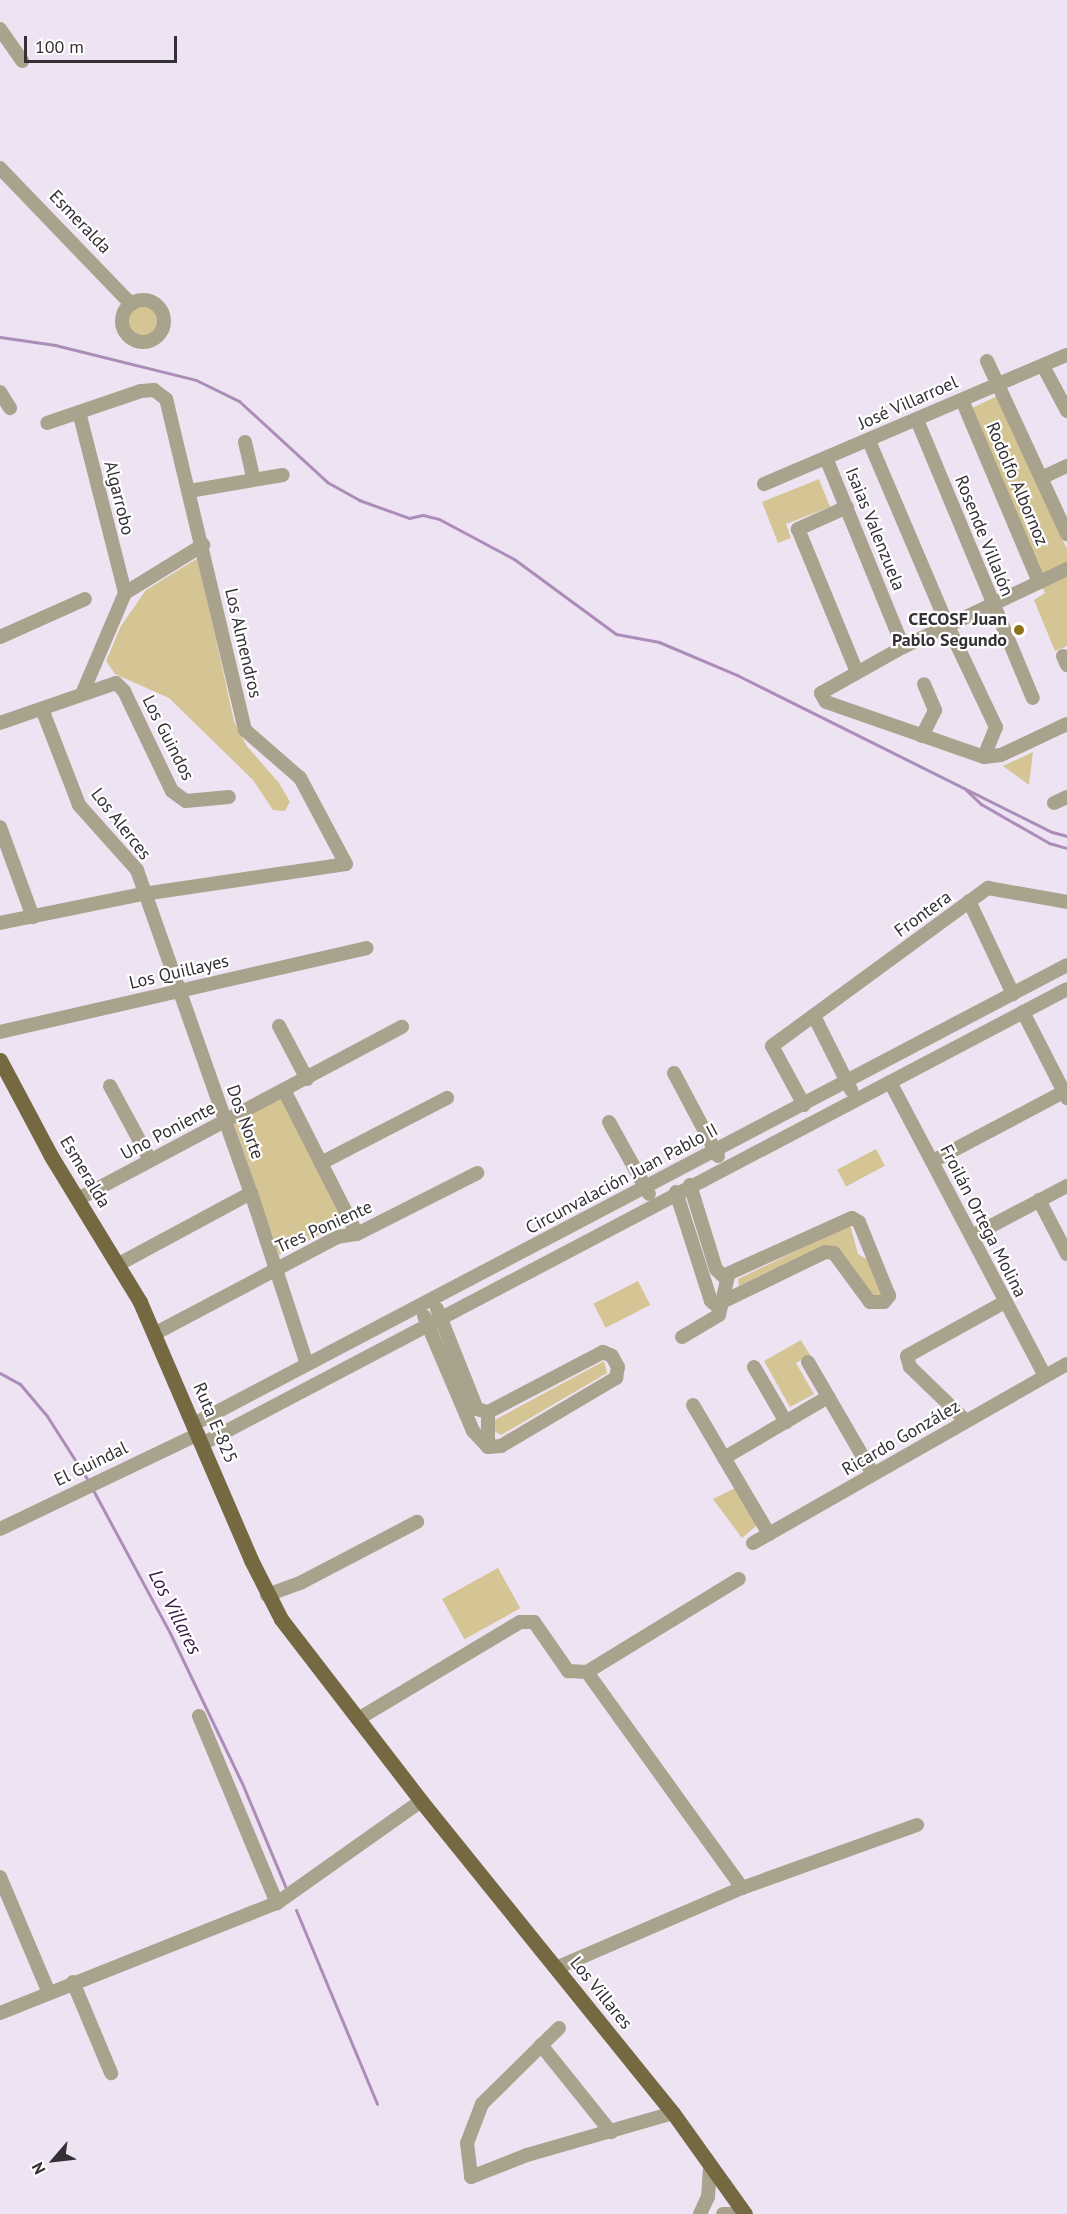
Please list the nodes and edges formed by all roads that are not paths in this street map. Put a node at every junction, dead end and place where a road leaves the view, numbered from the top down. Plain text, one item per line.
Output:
1 (0, 29) edge
2 (22, 61) dead end
3 (0, 168) edge
4 (131, 304) dead end
5 (1067, 355) edge
6 (987, 361) dead end
7 (1043, 366) junction
8 (998, 384) junction
9 (0, 392) edge
10 (962, 400) junction
11 (10, 408) dead end
12 (1067, 411) edge
13 (79, 412) junction
14 (917, 420) junction
15 (47, 423) dead end
16 (869, 441) junction
17 (245, 442) dead end
18 (826, 458) junction
19 (1067, 466) edge
20 (283, 475) dead end
21 (1041, 477) junction
22 (253, 478) junction
23 (764, 484) dead end
24 (189, 491) junction
25 (847, 507) junction
26 (1067, 534) edge
27 (203, 545) junction
28 (1067, 569) edge
29 (1039, 582) junction
30 (124, 593) junction
31 (85, 599) dead end
32 (993, 605) junction
33 (948, 626) junction
34 (0, 637) edge
35 (903, 647) junction
36 (856, 672) junction
37 (924, 684) dead end
38 (82, 694) junction
39 (1032, 698) dead end
40 (42, 709) junction
41 (0, 723) edge
42 (1067, 724) edge
43 (922, 736) junction
44 (984, 757) junction
45 (229, 797) dead end
46 (0, 826) edge
47 (143, 894) junction
48 (969, 902) junction
49 (1067, 902) edge
50 (33, 917) junction
51 (0, 923) edge
52 (366, 948) dead end
53 (1067, 965) edge
54 (1067, 989) edge
55 (178, 991) junction
56 (1013, 994) junction
57 (1023, 1012) junction
58 (814, 1016) junction
59 (279, 1026) dead end
60 (402, 1027) dead end
61 (0, 1032) edge
62 (0, 1060) edge
63 (674, 1073) dead end
64 (307, 1078) junction
65 (847, 1082) junction
66 (890, 1082) junction
67 (110, 1086) dead end
68 (285, 1090) junction
69 (1066, 1093) edge
70 (447, 1098) dead end
71 (855, 1100) junction
72 (804, 1105) junction
73 (226, 1121) junction
74 (609, 1122) dead end
75 (715, 1150) junction
76 (150, 1160) junction
77 (933, 1161) junction
78 (321, 1163) junction
79 (723, 1168) junction
80 (477, 1173) dead end
81 (644, 1185) junction
82 (690, 1185) junction
83 (1067, 1186) edge
84 (676, 1192) junction
85 (251, 1193) junction
86 (78, 1199) junction
87 (1038, 1200) junction
88 (654, 1203) junction
89 (357, 1234) junction
90 (972, 1236) junction
91 (1067, 1254) edge
92 (119, 1264) junction
93 (276, 1268) junction
94 (728, 1276) junction
95 (433, 1300) junction
96 (140, 1302) joint
97 (1005, 1302) junction
98 (724, 1304) junction
99 (419, 1306) junction
100 (441, 1317) junction
101 (428, 1324) junction
102 (156, 1333) junction
103 (682, 1337) dead end
104 (808, 1362) dead end
105 (307, 1364) junction
106 (1067, 1364) edge
107 (754, 1367) dead end
108 (1045, 1376) junction
109 (828, 1397) junction
110 (693, 1405) dead end
111 (488, 1412) junction
112 (966, 1421) junction
113 (786, 1422) junction
114 (198, 1434) junction
115 (488, 1447) junction
116 (724, 1458) junction
117 (873, 1474) junction
118 (417, 1522) dead end
119 (0, 1529) edge
120 (769, 1534) junction
121 (753, 1543) dead end
122 (252, 1560) joint
123 (739, 1579) dead end
124 (267, 1595) junction
125 (587, 1672) junction
126 (199, 1716) dead end
127 (358, 1719) junction
128 (421, 1801) junction
129 (917, 1825) dead end
130 (0, 1877) edge
131 (742, 1888) junction
132 (277, 1903) junction
133 (556, 1968) junction
134 (73, 1983) junction
135 (49, 1993) junction
136 (0, 2013) edge
137 (559, 2028) dead end
138 (541, 2045) junction
139 (111, 2073) dead end
140 (673, 2113) junction
141 (611, 2132) junction
142 (710, 2167) junction
143 (700, 2214) edge
144 (723, 2214) edge
145 (736, 2214) edge
146 (745, 2214) edge

1 - 2 street
3 - 4 street, Esmeralda
5 - 7 street, José Villarroel
6 - 8 street
7 - 8 street, José Villarroel
7 - 12 street
8 - 10 street, José Villarroel
8 - 21 street
9 - 11 street
10 - 14 street, José Villarroel
10 - 29 street, Rodolfo Albornoz
13 - 15 street
13 - 24 street, Los Almendros
13 - 30 street, Algarrobo
14 - 16 street, José Villarroel
14 - 32 street, Rosende Villalón
16 - 18 street, José Villarroel
16 - 33 street
17 - 22 street
18 - 23 street, José Villarroel
18 - 25 street, Isaias Valenzuela
19 - 21 street
20 - 22 street
21 - 26 street
22 - 24 street
24 - 27 street, Los Almendros
25 - 35 street, Isaias Valenzuela
25 - 36 street
27 - 30 street
27 - 47 street, Los Almendros
28 - 29 street
29 - 32 street
30 - 38 street
31 - 34 street
32 - 33 street
32 - 39 street, Rosende Villalón
33 - 35 street
33 - 44 street
35 - 36 street
36 - 43 street
37 - 43 street
38 - 40 street
38 - 45 street, Los Guindos
40 - 41 street
40 - 47 street, Los Alerces
42 - 44 street
43 - 44 street
46 - 50 street
47 - 50 street
47 - 55 street, Dos Norte
48 - 49 street, Frontera
48 - 56 street
48 - 58 street, Frontera
50 - 51 street
52 - 55 street, Los Quillayes
53 - 56 street, Circunvalación Juan Pablo II
54 - 57 street, Circunvalación Juan Pablo II
55 - 61 street, Los Quillayes
55 - 73 street, Dos Norte
56 - 65 street, Circunvalación Juan Pablo II
57 - 66 street, Circunvalación Juan Pablo II
57 - 69 street
58 - 65 street
58 - 72 street, Frontera
59 - 64 street
60 - 64 street, Uno Poniente
62 - 86 main road, Esmeralda
63 - 75 street
64 - 68 street, Uno Poniente
65 - 71 street
65 - 72 street, Circunvalación Juan Pablo II
66 - 71 street, Circunvalación Juan Pablo II
66 - 77 street, Froilán Ortega Molina
67 - 76 street
68 - 73 street, Uno Poniente
68 - 78 street
69 - 77 street
70 - 78 street
71 - 79 street, Circunvalación Juan Pablo II
72 - 75 street, Circunvalación Juan Pablo II
73 - 76 street, Uno Poniente
73 - 85 street, Dos Norte
74 - 81 street
75 - 79 street
75 - 81 street, Circunvalación Juan Pablo II
76 - 86 street, Uno Poniente
77 - 90 street, Froilán Ortega Molina
78 - 89 street
79 - 82 street, Circunvalación Juan Pablo II
80 - 89 street, Tres Poniente
81 - 88 street
81 - 95 street, Circunvalación Juan Pablo II
82 - 84 street, Circunvalación Juan Pablo II
82 - 94 street
83 - 87 street
84 - 88 street, Circunvalación Juan Pablo II
84 - 98 street
85 - 92 street
85 - 93 street, Dos Norte
86 - 92 main road, Esmeralda
87 - 90 street
87 - 91 street
88 - 100 street, Circunvalación Juan Pablo II
89 - 93 street, Tres Poniente
90 - 97 street, Froilán Ortega Molina
92 - 96 main road, Esmeralda
93 - 102 street, Tres Poniente
93 - 105 street, Dos Norte
94 - 98 street
94 - 98 street
95 - 99 street, Circunvalación Juan Pablo II
95 - 100 street
96 - 102 main road, Ruta E-825
97 - 108 street, Froilán Ortega Molina
97 - 112 street
98 - 103 street
99 - 101 street
99 - 105 street, Circunvalación Juan Pablo II
100 - 101 street, Circunvalación Juan Pablo II
100 - 111 street
101 - 114 street, Circunvalación Juan Pablo II
101 - 115 street
102 - 114 main road, Ruta E-825
104 - 109 street
105 - 114 street, Circunvalación Juan Pablo II
106 - 108 street, Ricardo González
107 - 113 street
108 - 112 street, Ricardo González
109 - 113 street
109 - 117 street
110 - 116 street
111 - 115 street
111 - 115 street
112 - 117 street, Ricardo González
113 - 116 street
114 - 119 street, El Guindal
114 - 122 main road, Ruta E-825
116 - 120 street
117 - 120 street, Ricardo González
118 - 124 street
120 - 121 street, Ricardo González
122 - 124 main road, Los Villares
123 - 125 street
124 - 127 main road, Los Villares
125 - 127 street
125 - 131 street
126 - 132 street
127 - 128 main road, Los Villares
128 - 132 street
128 - 133 main road, Los Villares
129 - 131 street
130 - 135 street
131 - 133 street
132 - 134 street
133 - 140 main road, Los Villares
134 - 135 street
134 - 139 street
135 - 136 street
137 - 138 street
138 - 141 street
138 - 141 street
140 - 141 street
140 - 142 main road, Los Villares
142 - 143 street
142 - 146 main road, Los Villares
144 - 145 street

